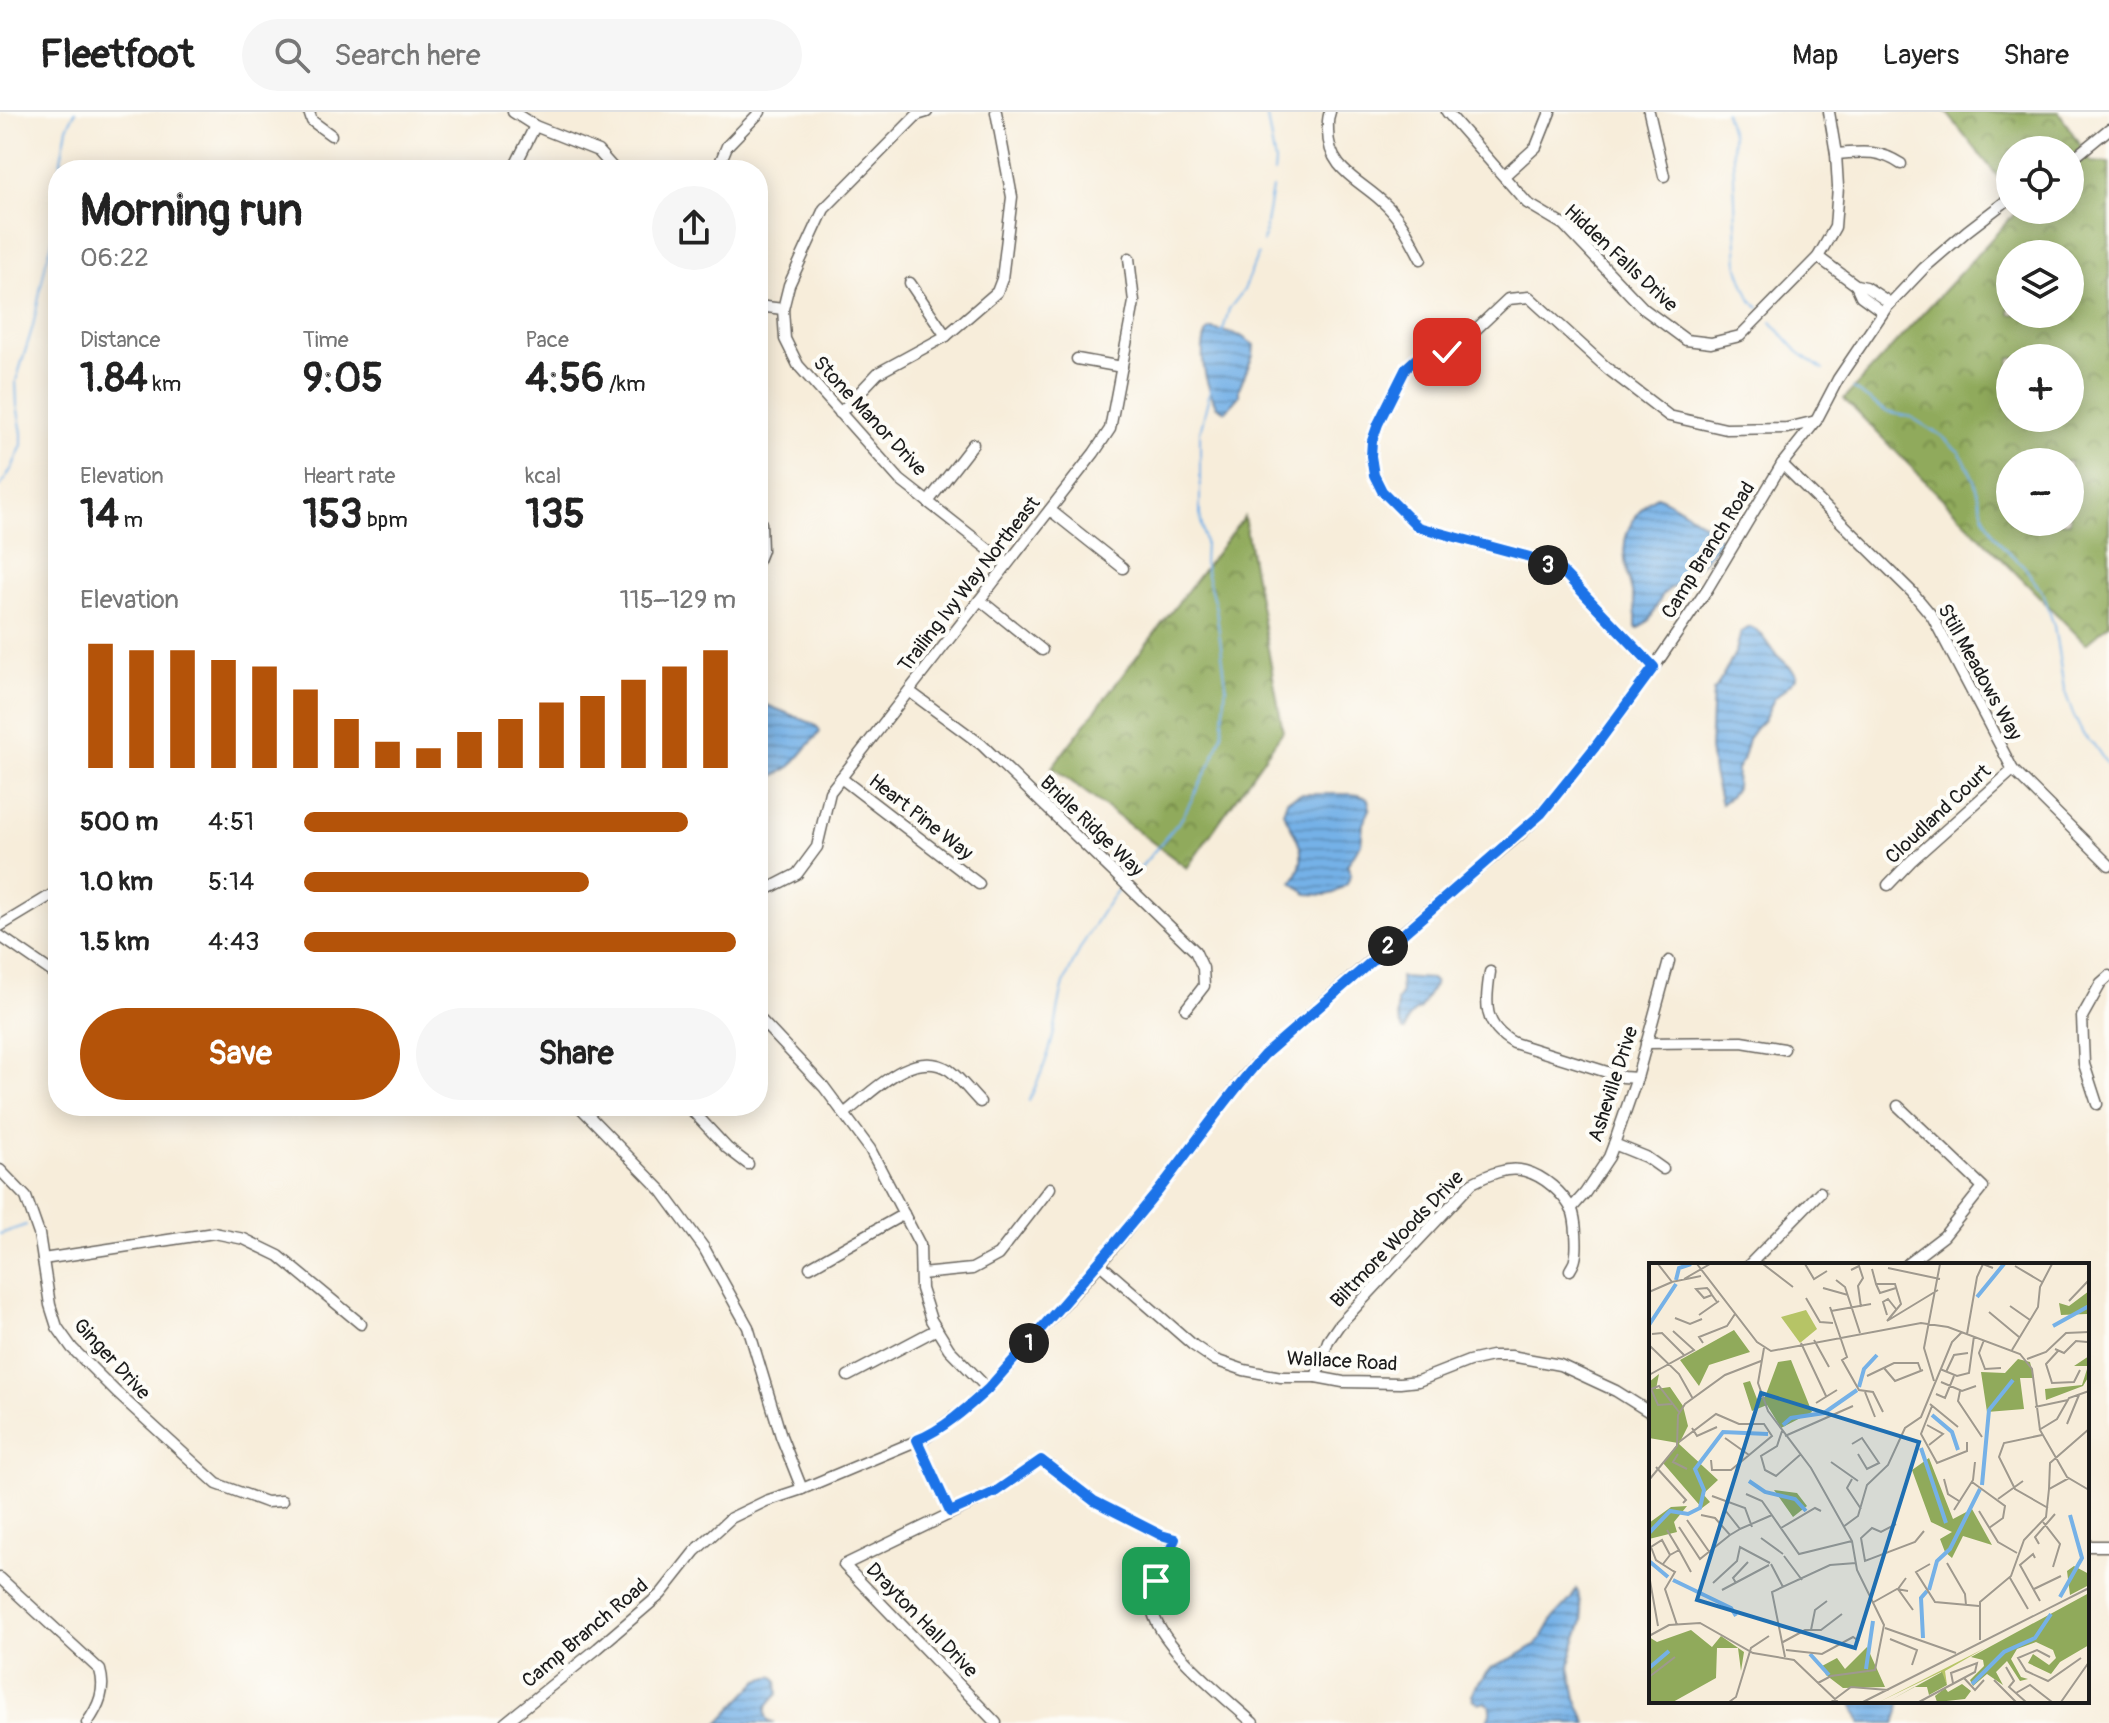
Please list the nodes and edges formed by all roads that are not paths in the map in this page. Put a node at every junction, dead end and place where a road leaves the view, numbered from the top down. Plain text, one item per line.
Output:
1 (309, 112) edge
2 (513, 112) edge
3 (927, 112) edge
4 (996, 112) edge
5 (1330, 112) edge
6 (1447, 112) edge
7 (1550, 112) edge
8 (1649, 112) edge
9 (1829, 112) edge
10 (754, 114) edge
11 (535, 126) junction
12 (2109, 129) edge
13 (331, 135) dead end
14 (2084, 150) edge
15 (1836, 154) junction
16 (518, 160) edge
17 (606, 160) edge
18 (721, 160) edge
19 (1901, 164) dead end
20 (1504, 176) junction
21 (1664, 176) dead end
22 (1996, 209) edge
23 (1818, 257) junction
24 (1129, 258) dead end
25 (1421, 259) dead end
26 (910, 283) dead end
27 (768, 307) edge
28 (1887, 308) junction
29 (783, 309) junction
30 (946, 336) junction
31 (1077, 359) dead end
32 (1122, 367) junction
33 (840, 413) junction
34 (1816, 421) junction
35 (973, 444) dead end
36 (1782, 464) junction
37 (928, 502) junction
38 (1050, 510) junction
39 (1007, 564) junction
40 (1123, 568) dead end
41 (980, 600) junction
42 (1042, 650) dead end
43 (1654, 667) junction
44 (909, 691) junction
45 (2013, 770) junction
46 (841, 778) junction
47 (2109, 865) edge
48 (979, 884) dead end
49 (1888, 885) dead end
50 (768, 889) edge
51 (48, 897) edge
52 (0, 926) edge
53 (0, 936) edge
54 (1669, 961) dead end
55 (48, 969) edge
56 (1490, 972) dead end
57 (2109, 976) edge
58 (1186, 1009) dead end
59 (768, 1028) edge
60 (1646, 1043) junction
61 (1784, 1049) dead end
62 (1637, 1078) junction
63 (980, 1102) dead end
64 (2097, 1104) dead end
65 (1898, 1106) dead end
66 (844, 1114) junction
67 (589, 1116) edge
68 (697, 1116) edge
69 (1614, 1144) junction
70 (748, 1164) dead end
71 (1663, 1169) dead end
72 (0, 1170) edge
73 (1050, 1188) dead end
74 (1820, 1192) dead end
75 (1571, 1209) junction
76 (904, 1214) junction
77 (43, 1259) junction
78 (1751, 1263) edge
79 (1909, 1263) edge
80 (1100, 1264) junction
81 (810, 1267) dead end
82 (1570, 1270) dead end
83 (921, 1274) junction
84 (361, 1324) dead end
85 (937, 1329) junction
86 (848, 1376) dead end
87 (1316, 1377) junction
88 (988, 1389) junction
89 (1649, 1412) edge
90 (917, 1440) junction
91 (802, 1489) junction
92 (282, 1501) dead end
93 (950, 1512) junction
94 (0, 1578) edge
95 (87, 1723) edge
96 (505, 1723) edge
97 (996, 1723) edge
98 (1253, 1723) edge

1 - 13 street
2 - 11 street
3 - 29 street, Stone Manor Drive
4 - 30 street
5 - 25 street
6 - 20 street, Hidden Falls Drive
7 - 20 street
8 - 21 street
9 - 15 street, Hidden Falls Drive
10 - 18 street
11 - 16 street
11 - 17 street
12 - 14 street
15 - 19 street
15 - 23 street, Hidden Falls Drive
20 - 23 street, Hidden Falls Drive
22 - 28 street, Camp Branch Road
23 - 28 street
24 - 32 street, Trailing Ivy Way Northeast
26 - 30 street
27 - 29 street
28 - 34 street, Camp Branch Road
29 - 33 street, Stone Manor Drive
30 - 33 street
31 - 32 street
32 - 38 street, Trailing Ivy Way Northeast
33 - 37 street, Stone Manor Drive
34 - 36 street, Camp Branch Road
34 - 43 street
35 - 37 street
36 - 43 street, Camp Branch Road
36 - 45 street, Still Meadows Way
37 - 39 street, Stone Manor Drive
38 - 39 street, Trailing Ivy Way Northeast
38 - 40 street
39 - 41 street, Trailing Ivy Way Northeast
41 - 42 street
41 - 44 street, Trailing Ivy Way Northeast
43 - 80 street, Camp Branch Road
44 - 46 street, Trailing Ivy Way Northeast
44 - 58 street, Bridle Ridge Way
45 - 47 street, Still Meadows Way
45 - 49 street, Cloudland Court
46 - 48 street, Heart Pine Way
46 - 50 street, Trailing Ivy Way Northeast
51 - 52 street
53 - 55 street
54 - 60 street, Asheville Drive
56 - 62 street
57 - 64 street
59 - 66 street
60 - 61 street
60 - 62 street, Asheville Drive
62 - 69 street, Asheville Drive
63 - 66 street
65 - 79 street
66 - 76 street
67 - 91 street
68 - 70 street
69 - 71 street
69 - 75 street, Asheville Drive
72 - 77 street, Ginger Drive
73 - 83 street
74 - 78 street
75 - 82 street
75 - 87 street, Biltmore Woods Drive
76 - 81 street
76 - 83 street
77 - 84 street
77 - 92 street, Ginger Drive
80 - 87 street, Wallace Road
80 - 88 street, Camp Branch Road
83 - 85 street
85 - 86 street
85 - 88 street
87 - 89 street, Wallace Road
88 - 90 street, Camp Branch Road
90 - 91 street, Camp Branch Road
90 - 93 street
91 - 96 street, Camp Branch Road
93 - 97 street, Drayton Hall Drive
93 - 98 street, Drayton Hall Drive
94 - 95 street

